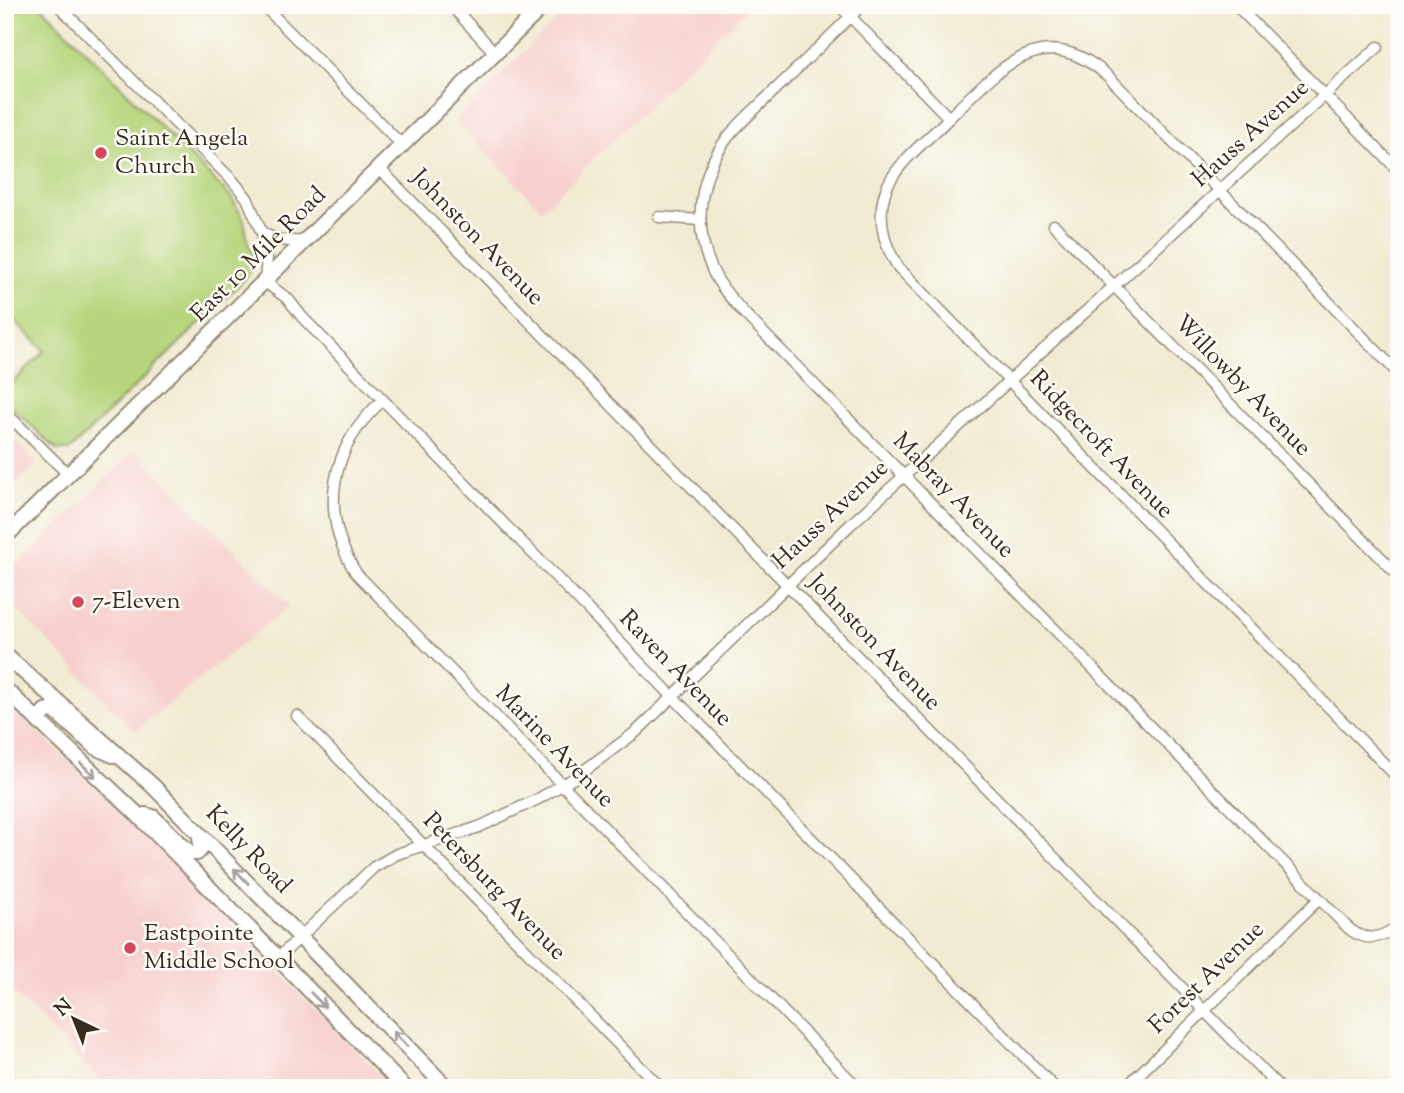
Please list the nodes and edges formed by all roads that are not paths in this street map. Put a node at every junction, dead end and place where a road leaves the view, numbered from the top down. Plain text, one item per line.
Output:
1 (58, 5) edge
2 (263, 5) edge
3 (452, 5) edge
4 (544, 5) edge
5 (839, 5) edge
6 (862, 5) edge
7 (1236, 5) edge
8 (850, 16) junction
9 (1378, 47) dead end
10 (495, 53) junction
11 (1324, 95) junction
12 (949, 118) junction
13 (402, 145) junction
14 (379, 168) junction
15 (1399, 171) edge
16 (1219, 191) junction
17 (659, 217) dead end
18 (700, 220) junction
19 (1054, 225) dead end
20 (262, 233) junction
21 (305, 242) junction
22 (265, 282) junction
23 (1114, 286) junction
24 (1399, 374) edge
25 (1009, 381) junction
26 (383, 400) junction
27 (5, 412) edge
28 (69, 475) junction
29 (903, 476) junction
30 (5, 537) edge
31 (1399, 576) edge
32 (788, 584) junction
33 (5, 655) edge
34 (5, 689) edge
35 (673, 697) junction
36 (297, 716) dead end
37 (40, 722) junction
38 (126, 760) junction
39 (1399, 779) edge
40 (562, 785) junction
41 (137, 814) junction
42 (200, 835) junction
43 (424, 845) junction
44 (1319, 899) junction
45 (1399, 925) edge
46 (300, 936) junction
47 (278, 958) junction
48 (1205, 1010) junction
49 (405, 1088) edge
50 (447, 1088) edge
51 (661, 1088) edge
52 (858, 1088) edge
53 (1055, 1088) edge
54 (1125, 1088) edge
55 (1280, 1088) edge

1 - 20 street
2 - 13 street
3 - 10 street
4 - 10 street, East 10 Mile Road
5 - 8 street
6 - 8 street, Mabray Avenue
7 - 11 street
8 - 12 street
8 - 18 street, Mabray Avenue
9 - 11 street, Hauss Avenue
10 - 13 street, East 10 Mile Road
11 - 15 street
11 - 16 street, Hauss Avenue
12 - 16 street, Ridgecroft Avenue
12 - 25 street, Ridgecroft Avenue
13 - 14 street, East 10 Mile Road
14 - 21 street, East 10 Mile Road
14 - 32 street, Johnston Avenue
16 - 23 street, Hauss Avenue
16 - 24 street, Ridgecroft Avenue
17 - 18 street
18 - 29 street, Mabray Avenue
19 - 23 street, Willowby Avenue
20 - 21 street
20 - 22 street
21 - 22 street, East 10 Mile Road
22 - 26 street, Raven Avenue
22 - 28 street, East 10 Mile Road
23 - 25 street, Hauss Avenue
23 - 31 street, Willowby Avenue
25 - 29 street, Hauss Avenue
25 - 39 street, Ridgecroft Avenue
26 - 35 street, Raven Avenue
26 - 40 street, Marine Avenue
27 - 28 street
28 - 30 street, East 10 Mile Road
29 - 32 street, Hauss Avenue
29 - 44 street, Mabray Avenue
32 - 35 street, Hauss Avenue
32 - 48 street, Johnston Avenue
33 - 38 street, Kelly Road
34 - 37 street
35 - 40 street, Hauss Avenue
35 - 53 street, Raven Avenue
36 - 43 street, Petersburg Avenue
37 - 38 street
37 -> 41 street
38 - 42 street, Kelly Road
40 - 43 street, Hauss Avenue
40 - 52 street, Marine Avenue
41 - 42 street
41 - 47 street
46 -> 42 street, Kelly Road
43 - 46 street, Hauss Avenue
43 - 51 street, Petersburg Avenue
44 - 45 street, Mabray Avenue
44 - 48 street, Forest Avenue
46 - 47 street, Hauss Avenue
50 -> 46 street, Kelly Road
47 -> 49 street
48 - 54 street, Forest Avenue
48 - 55 street, Johnston Avenue

